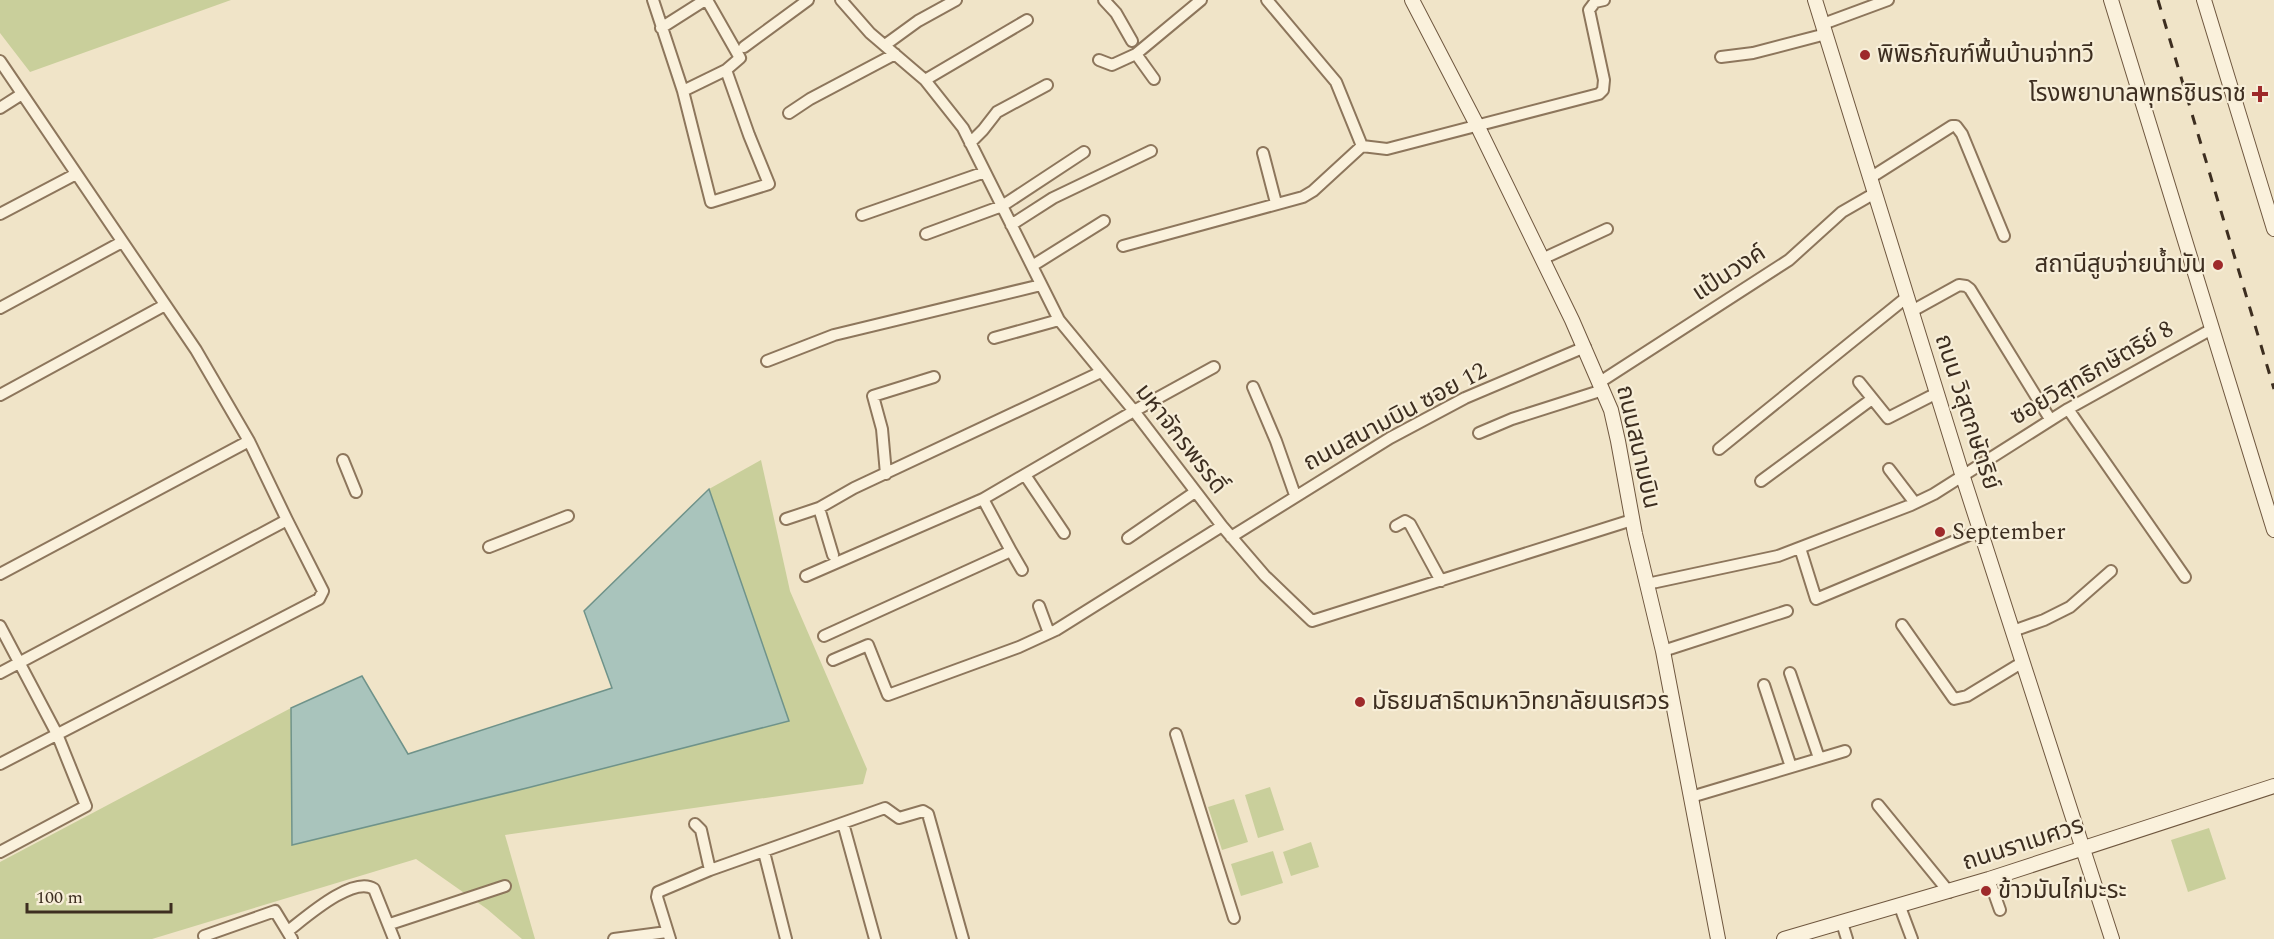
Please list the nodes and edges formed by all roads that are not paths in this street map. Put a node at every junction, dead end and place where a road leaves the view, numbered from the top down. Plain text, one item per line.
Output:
1 (653, 0) edge
2 (706, 0) edge
3 (808, 0) edge
4 (841, 0) edge
5 (956, 0) edge
6 (1104, 0) edge
7 (1201, 0) edge
8 (1267, 0) edge
9 (1412, 0) edge
10 (1604, 0) edge
11 (1815, 0) edge
12 (1888, 0) edge
13 (2111, 0) edge
14 (2204, 0) edge
15 (1027, 20) dead end
16 (661, 28) junction
17 (1824, 29) junction
18 (1132, 41) dead end
19 (885, 45) junction
20 (744, 47) dead end
21 (895, 54) junction
22 (1136, 54) junction
23 (1721, 57) dead end
24 (1100, 60) dead end
25 (0, 61) edge
26 (726, 70) junction
27 (1154, 79) dead end
28 (925, 80) junction
29 (1047, 84) dead end
30 (683, 91) junction
31 (22, 94) junction
32 (0, 108) edge
33 (789, 113) dead end
34 (1478, 127) junction
35 (970, 143) junction
36 (1362, 146) junction
37 (1151, 151) dead end
38 (1084, 152) dead end
39 (1263, 153) dead end
40 (985, 172) junction
41 (76, 174) junction
42 (1870, 178) junction
43 (1875, 193) junction
44 (1276, 203) junction
45 (1002, 206) junction
46 (0, 214) edge
47 (862, 214) dead end
48 (1104, 221) dead end
49 (1011, 225) junction
50 (1607, 229) dead end
51 (2274, 229) edge
52 (926, 234) dead end
53 (2004, 236) dead end
54 (122, 242) junction
55 (1123, 246) dead end
56 (1542, 259) junction
57 (1032, 266) junction
58 (1041, 285) junction
59 (1907, 297) junction
60 (165, 305) junction
61 (0, 308) edge
62 (1911, 311) junction
63 (1059, 320) junction
64 (2212, 329) junction
65 (994, 338) dead end
66 (1586, 348) junction
67 (767, 361) dead end
68 (1214, 367) dead end
69 (1101, 372) junction
70 (934, 377) dead end
71 (1859, 382) dead end
72 (1602, 386) junction
73 (1253, 387) dead end
74 (1937, 393) junction
75 (0, 395) edge
76 (1872, 399) junction
77 (2068, 409) junction
78 (1134, 411) junction
79 (2050, 419) junction
80 (1479, 433) dead end
81 (249, 441) junction
82 (1719, 449) dead end
83 (343, 460) dead end
84 (1889, 469) dead end
85 (886, 474) junction
86 (1962, 474) junction
87 (1025, 475) junction
88 (1761, 481) dead end
89 (356, 492) dead end
90 (1196, 492) junction
91 (1295, 495) junction
92 (982, 500) junction
93 (1915, 503) junction
94 (819, 508) junction
95 (568, 516) dead end
96 (786, 519) dead end
97 (287, 520) junction
98 (1632, 520) junction
99 (1222, 526) junction
100 (1396, 526) dead end
101 (1981, 530) junction
102 (2274, 530) edge
103 (1064, 533) dead end
104 (1231, 537) junction
105 (1128, 538) dead end
106 (489, 547) dead end
107 (1800, 548) junction
108 (1011, 551) junction
109 (833, 555) dead end
110 (1022, 570) dead end
111 (2111, 571) dead end
112 (0, 574) edge
113 (806, 576) dead end
114 (2185, 577) dead end
115 (1442, 580) junction
116 (1647, 584) junction
117 (1039, 606) dead end
118 (1786, 611) dead end
119 (1902, 625) dead end
120 (0, 626) edge
121 (2013, 631) junction
122 (1048, 633) junction
123 (824, 636) dead end
124 (1663, 651) junction
125 (833, 660) dead end
126 (2023, 662) junction
127 (19, 663) junction
128 (0, 673) edge
129 (1790, 673) dead end
130 (1764, 685) dead end
131 (57, 734) junction
132 (1176, 734) dead end
133 (1845, 751) dead end
134 (1819, 758) junction
135 (0, 764) edge
136 (1791, 767) junction
137 (2274, 786) edge
138 (1691, 797) junction
139 (1878, 806) dead end
140 (843, 823) junction
141 (695, 824) dead end
142 (2082, 848) junction
143 (0, 852) edge
144 (764, 852) junction
145 (710, 870) junction
146 (1989, 879) junction
147 (505, 886) dead end
148 (1949, 892) junction
149 (1900, 907) junction
150 (2000, 910) dead end
151 (1234, 918) dead end
152 (1842, 923) junction
153 (390, 924) junction
154 (290, 935) edge
155 (668, 935) edge
156 (204, 936) dead end
157 (394, 939) edge
158 (614, 939) edge
159 (786, 939) edge
160 (874, 939) edge
161 (963, 939) edge
162 (1718, 939) edge
163 (1784, 939) edge
164 (1847, 939) edge
165 (1912, 939) edge
166 (2112, 939) edge

1 - 16 street
2 - 16 street
2 - 26 street
3 - 20 street
4 - 19 street, มหาจักรพรรดิ์
5 - 19 street
6 - 18 street
7 - 22 street
8 - 36 street
9 - 34 street, ถนนสนามบิน
10 - 34 street
11 - 17 street, ถนน วิสุตกษัตริย์
12 - 17 street
13 - 64 street
14 - 51 street
15 - 28 street
16 - 30 street
17 - 23 street
17 - 42 street, ถนน วิสุตกษัตริย์
19 - 21 street, มหาจักรพรรดิ์
21 - 28 street, มหาจักรพรรดิ์
21 - 33 street
22 - 24 street
22 - 27 street
25 - 31 street
26 - 30 street
26 - 30 street
28 - 35 street, มหาจักรพรรดิ์
29 - 35 street
31 - 32 street
31 - 41 street
34 - 36 street
34 - 56 street, ถนนสนามบิน
35 - 40 street, มหาจักรพรรดิ์
36 - 44 street
37 - 49 street
38 - 45 street
39 - 44 street
40 - 45 street, มหาจักรพรรดิ์
40 - 47 street
41 - 46 street
41 - 54 street
42 - 43 street, ถนน วิสุตกษัตริย์
42 - 53 street
43 - 59 street, ถนน วิสุตกษัตริย์
43 - 72 street, แป้นวงค์
44 - 55 street
45 - 49 street, มหาจักรพรรดิ์
45 - 52 street
48 - 57 street
49 - 57 street, มหาจักรพรรดิ์
50 - 56 street
54 - 60 street
54 - 61 street
56 - 66 street, ถนนสนามบิน
57 - 58 street, มหาจักรพรรดิ์
58 - 63 street, มหาจักรพรรดิ์
58 - 67 street
59 - 62 street, ถนน วิสุตกษัตริย์
59 - 82 street
60 - 75 street
60 - 81 street
62 - 74 street, ถนน วิสุตกษัตริย์
62 - 79 street
63 - 65 street
63 - 69 street, มหาจักรพรรดิ์
64 - 77 street, ซอยวิสุทธิกษัตริย์ 8
64 - 102 street
66 - 72 street, ถนนสนามบิน
66 - 91 street, ถนนสนามบิน ซอย 12
68 - 78 street
69 - 78 street, มหาจักรพรรดิ์
69 - 85 street
70 - 85 street
71 - 76 street
72 - 80 street, แป้นวงค์
72 - 98 street, ถนนสนามบิน
73 - 91 street
74 - 76 street
74 - 86 street, ถนน วิสุตกษัตริย์
76 - 88 street
77 - 79 street, ซอยวิสุทธิกษัตริย์ 8
77 - 114 street
78 - 87 street
78 - 90 street, มหาจักรพรรดิ์
79 - 86 street, ซอยวิสุทธิกษัตริย์ 8
81 - 97 street
81 - 112 street
83 - 89 street
84 - 93 street
85 - 94 street
86 - 93 street, ซอยวิสุทธิกษัตริย์ 8
86 - 101 street, ถนน วิสุตกษัตริย์
87 - 92 street
87 - 103 street
90 - 99 street, มหาจักรพรรดิ์
90 - 105 street
91 - 104 street, ถนนสนามบิน ซอย 12
92 - 108 street
92 - 113 street
93 - 107 street, ซอยวิสุทธิกษัตริย์ 8
94 - 96 street
94 - 109 street
95 - 106 street
97 - 127 street
97 - 131 street
98 - 115 street, มหาจักรพรรดิ์
98 - 116 street, ถนนสนามบิน
99 - 104 street, มหาจักรพรรดิ์
99 - 122 street
100 - 115 street
101 - 107 street
101 - 121 street, ถนน วิสุตกษัตริย์
104 - 115 street, มหาจักรพรรดิ์
107 - 116 street, ซอยวิสุทธิกษัตริย์ 8
108 - 110 street
108 - 123 street
111 - 121 street
116 - 124 street, ถนนสนามบิน
117 - 122 street
118 - 124 street
119 - 126 street
120 - 127 street
121 - 126 street, ถนน วิสุตกษัตริย์
122 - 125 street
124 - 138 street, ถนนสนามบิน
126 - 142 street, ถนน วิสุตกษัตริย์
127 - 128 street
127 - 131 street
129 - 134 street
130 - 136 street
131 - 135 street
131 - 143 street
132 - 151 street
133 - 134 street
134 - 136 street
136 - 138 street
137 - 142 street, ถนนราเมศวร
138 - 162 street, ถนนสนามบิน
139 - 148 street
140 - 144 street
140 - 160 street
140 - 161 street
141 - 145 street
142 - 146 street, ถนนราเมศวร
142 - 166 street, ถนน วิสุตกษัตริย์
144 - 145 street
144 - 159 street
145 - 155 street
146 - 148 street, ถนนราเมศวร
146 - 150 street
147 - 153 street
148 - 149 street, ถนนราเมศวร
149 - 152 street, ถนนราเมศวร
149 - 165 street
152 - 163 street, ถนนราเมศวร
152 - 164 street
153 - 154 street
153 - 157 street
154 - 156 street
155 - 158 street

